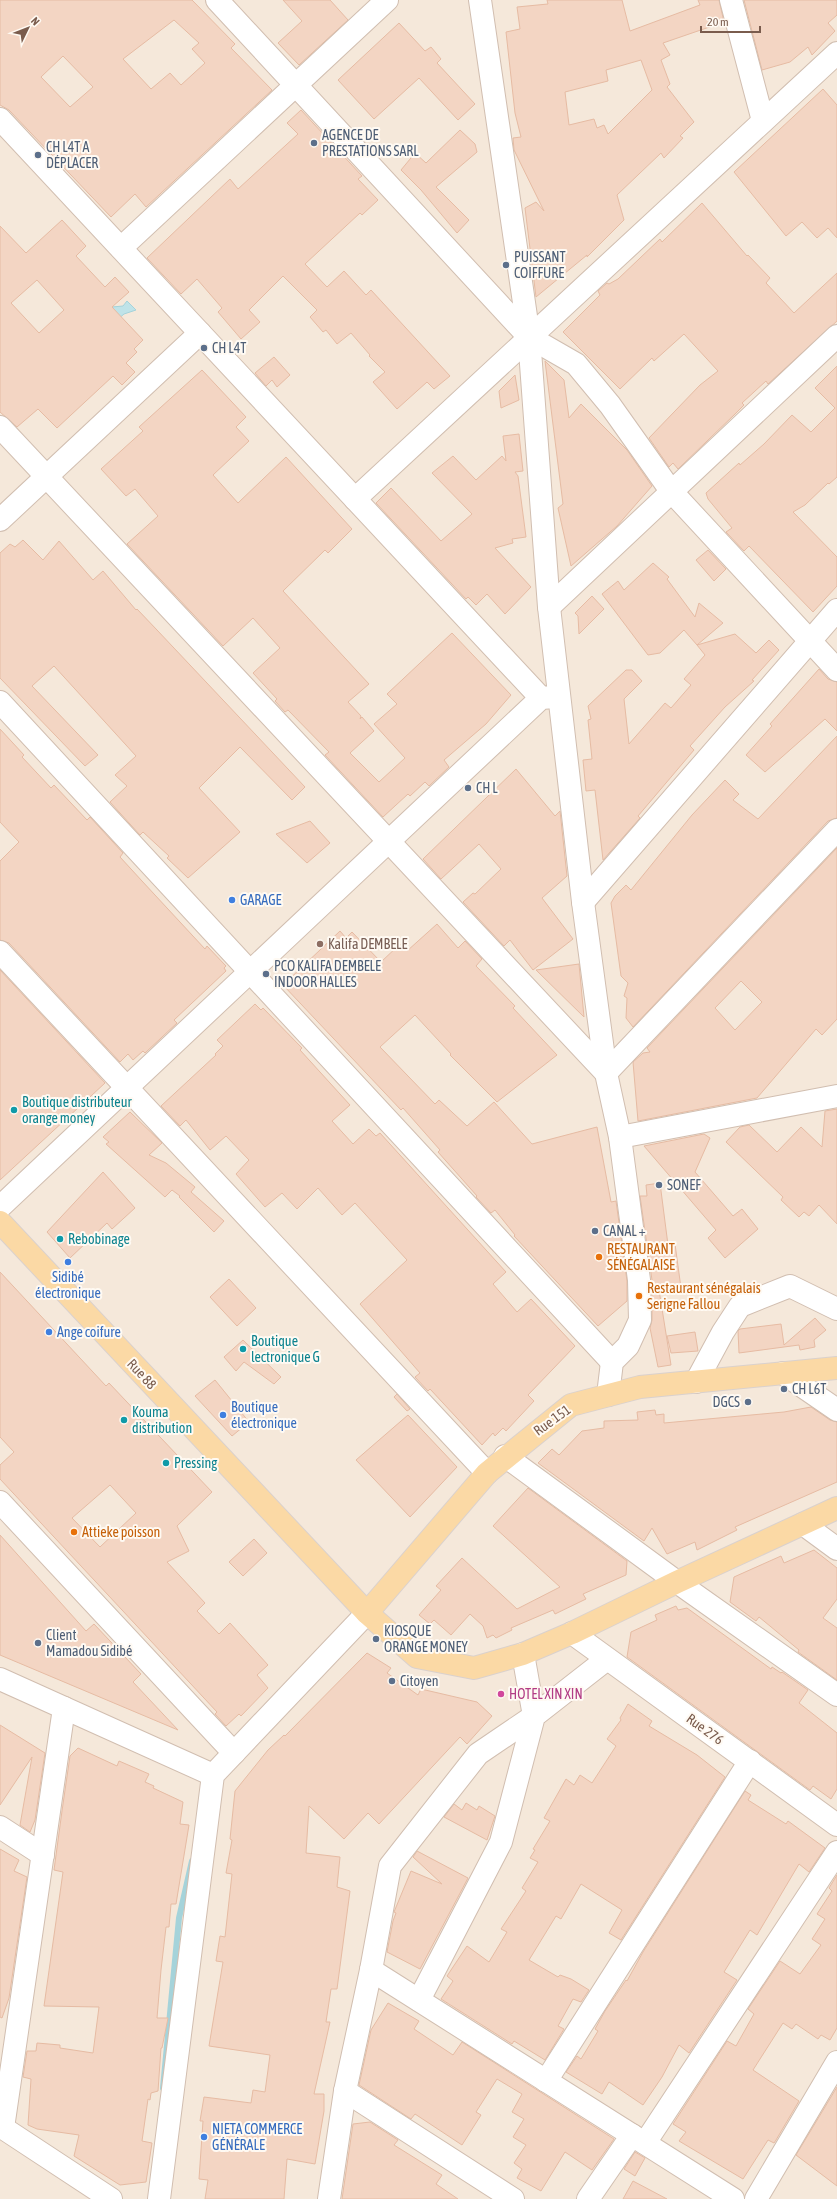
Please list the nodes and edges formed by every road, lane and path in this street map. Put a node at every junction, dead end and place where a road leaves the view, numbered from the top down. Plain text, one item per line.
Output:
1 (217, 0) edge
2 (387, 0) edge
3 (480, 0) edge
4 (731, 0) edge
5 (837, 53) edge
6 (296, 85) junction
7 (0, 119) edge
8 (763, 121) junction
9 (121, 248) junction
10 (200, 333) junction
11 (837, 336) edge
12 (529, 337) junction
13 (0, 427) edge
14 (46, 477) junction
15 (671, 491) junction
16 (355, 499) junction
17 (0, 520) edge
18 (549, 607) junction
19 (837, 610) edge
20 (810, 641) junction
21 (837, 670) edge
22 (550, 698) junction
23 (0, 702) edge
24 (837, 830) edge
25 (388, 842) junction
26 (583, 902) junction
27 (0, 952) edge
28 (251, 971) junction
29 (606, 1073) junction
30 (127, 1088) junction
31 (837, 1096) edge
32 (620, 1137) junction
33 (0, 1207) edge
34 (0, 1222) edge
35 (837, 1309) edge
36 (612, 1362) junction
37 (837, 1368) edge
38 (783, 1374) junction
39 (696, 1382) junction
40 (608, 1395) junction
41 (837, 1410) edge
42 (505, 1456) junction
43 (487, 1473) junction
44 (0, 1502) edge
45 (837, 1508) edge
46 (803, 1524) junction
47 (837, 1549) edge
48 (677, 1582) junction
49 (367, 1613) junction
50 (572, 1633) junction
51 (523, 1654) junction
52 (607, 1659) junction
53 (0, 1679) edge
54 (837, 1695) edge
55 (64, 1708) junction
56 (534, 1716) junction
57 (234, 1752) junction
58 (750, 1761) junction
59 (213, 1775) junction
60 (837, 1825) edge
61 (0, 1827) edge
62 (837, 1852) edge
63 (43, 1855) junction
64 (371, 1970) junction
65 (419, 2000) junction
66 (837, 2062) edge
67 (546, 2080) junction
68 (345, 2091) junction
69 (1, 2127) edge
70 (639, 2139) junction
71 (112, 2199) edge
72 (160, 2199) edge
73 (329, 2199) edge
74 (513, 2199) edge
75 (588, 2199) edge
76 (733, 2199) edge
77 (756, 2199) edge

1 - 6 street
2 - 6 street
3 - 12 street
4 - 8 street
5 - 8 street
6 - 9 street
6 - 12 street
7 - 9 street
8 - 12 street
9 - 10 street
10 - 14 street
10 - 16 street
11 - 15 street
12 - 15 street
12 - 16 street
12 - 18 street
13 - 14 street
14 - 17 street
14 - 25 street
15 - 18 street
15 - 20 street
16 - 22 street
18 - 22 street
19 - 20 street
20 - 21 street
20 - 26 street
22 - 25 street
22 - 26 street
23 - 28 street
24 - 29 street
25 - 28 street
25 - 29 street
26 - 29 street
27 - 30 street
28 - 30 street
28 - 36 street
29 - 32 street
30 - 33 street
30 - 43 street
31 - 32 street
32 - 36 street
34 - 49 main road, Rue 88
35 - 39 street
36 - 40 street
37 - 38 main road, Rue 151
38 - 39 main road, Rue 151
38 - 41 street
39 - 40 main road, Rue 151
40 - 42 main road, Rue 151
42 - 43 main road, Rue 151
42 - 48 street
43 - 49 main road, Rue 151
44 - 57 street
45 - 46 main road, Rue 88
46 - 47 street
46 - 48 main road, Rue 88
48 - 50 main road, Rue 88
48 - 54 street
49 - 51 main road, Rue 88
49 - 57 street
50 - 51 main road, Rue 88
50 - 52 street, Rue 276
51 - 56 street
52 - 56 street
52 - 58 street, Rue 276
53 - 55 street
55 - 59 street
55 - 63 street
56 - 64 street
56 - 65 street
57 - 59 street
58 - 60 street, Rue 276
58 - 67 street
59 - 72 street
61 - 63 street
62 - 70 street
63 - 69 street
64 - 65 street
64 - 68 street
65 - 67 street
66 - 77 street
67 - 70 street
68 - 73 street
68 - 74 street
69 - 71 street
70 - 75 street
70 - 76 street

